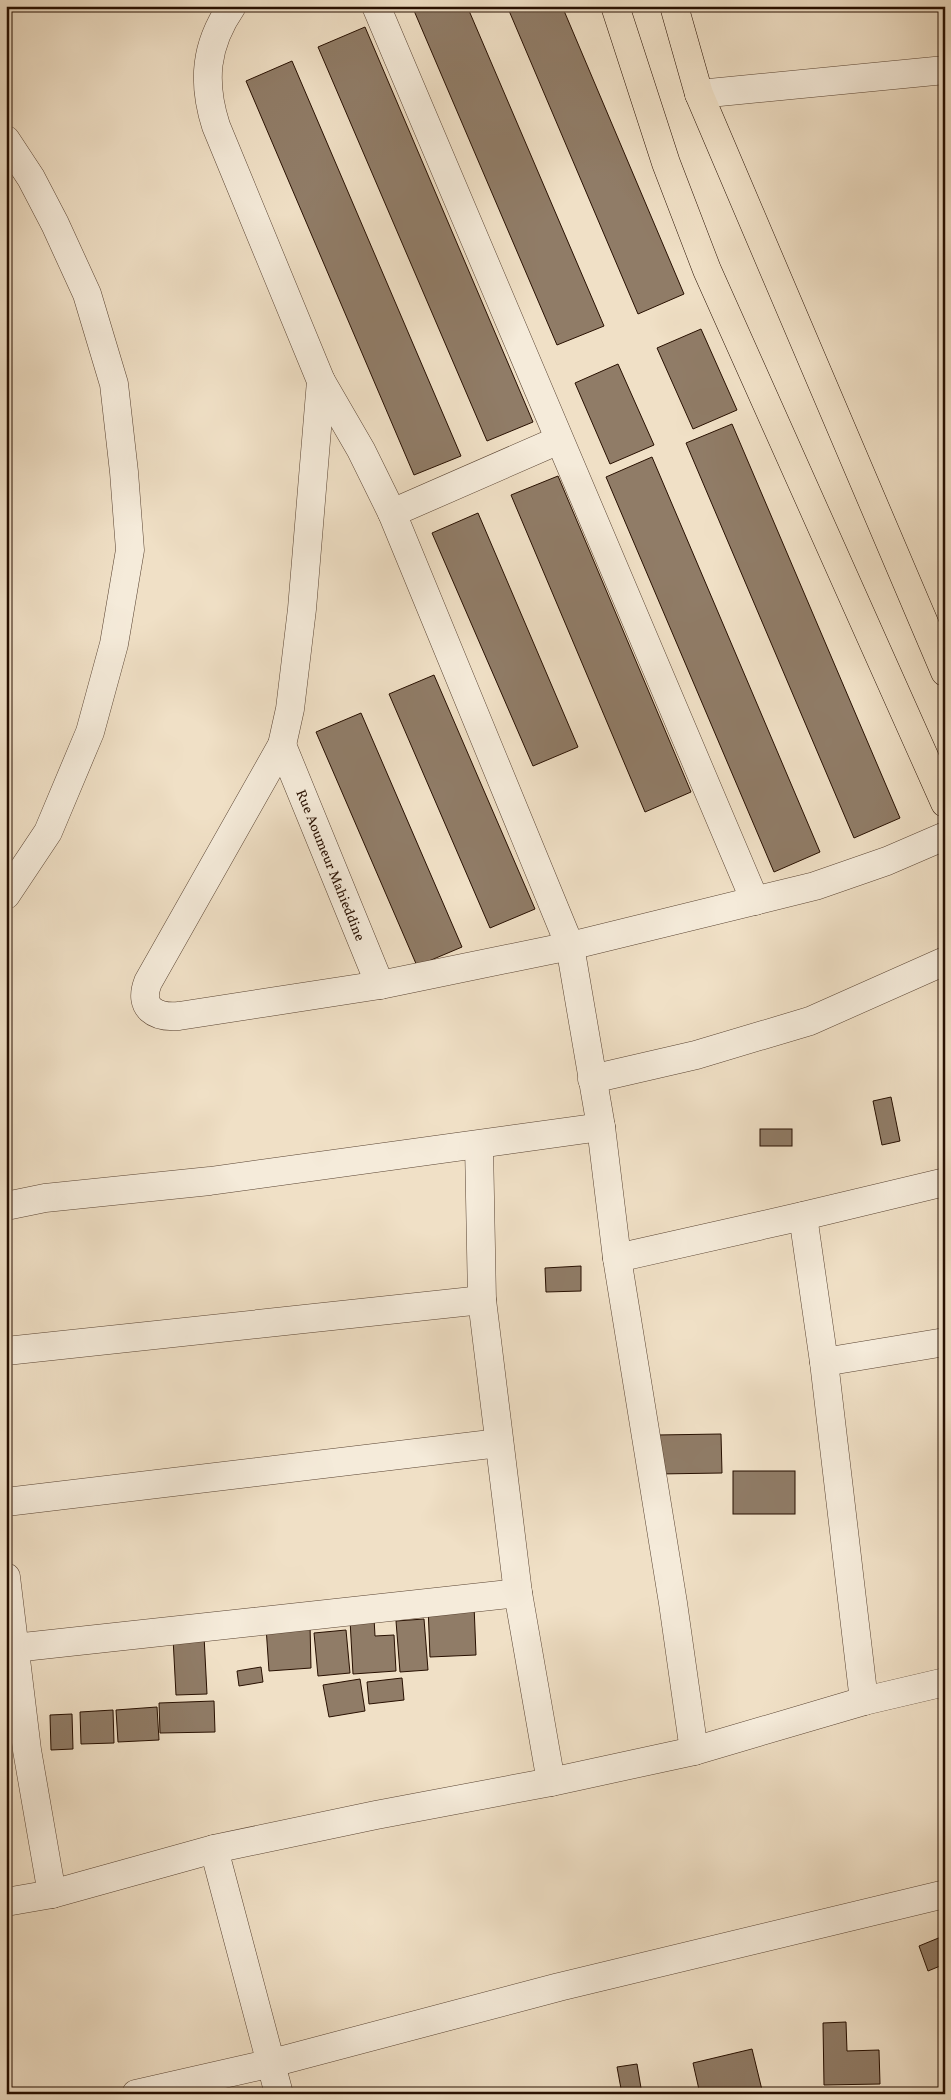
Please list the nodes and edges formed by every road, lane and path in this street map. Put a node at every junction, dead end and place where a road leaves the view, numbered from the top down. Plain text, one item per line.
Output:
1 (232, 6) edge
2 (376, 6) edge
3 (615, 6) edge
4 (674, 6) edge
5 (945, 70) edge
6 (699, 94) junction
7 (6, 140) edge
8 (321, 381) junction
9 (559, 440) junction
10 (392, 513) junction
11 (945, 672) edge
12 (282, 745) junction
13 (945, 804) edge
14 (945, 836) edge
15 (6, 895) edge
16 (755, 901) junction
17 (570, 946) junction
18 (945, 961) edge
19 (380, 985) junction
20 (592, 1079) junction
21 (601, 1127) junction
22 (479, 1144) junction
23 (945, 1182) edge
24 (6, 1206) edge
25 (803, 1216) junction
26 (617, 1258) junction
27 (482, 1300) junction
28 (945, 1342) edge
29 (6, 1351) edge
30 (824, 1362) junction
31 (499, 1443) junction
32 (6, 1502) edge
33 (6, 1577) edge
34 (518, 1593) junction
35 (14, 1648) junction
36 (945, 1682) edge
37 (864, 1701) junction
38 (694, 1751) junction
39 (551, 1782) junction
40 (214, 1849) junction
41 (52, 1894) junction
42 (945, 1894) edge
43 (6, 1902) edge
44 (272, 2063) junction
45 (136, 2094) edge
46 (279, 2094) edge

1 - 8 street
2 - 9 street
3 - 13 main road
4 - 6 main road
5 - 6 street
6 - 11 main road
7 - 15 street
8 - 10 street
8 - 12 street
9 - 10 street
9 - 16 street
10 - 17 street
12 - 19 street, Rue Aoumeur Mahieddine
12 - 19 street
14 - 16 street
16 - 17 street
17 - 19 street
17 - 20 street
18 - 20 street
20 - 21 street
21 - 22 street
21 - 26 street
22 - 24 street
22 - 27 street
23 - 25 street
25 - 26 street
25 - 30 street
26 - 38 street
27 - 29 street
27 - 31 street
28 - 30 street
30 - 37 street
31 - 32 street
31 - 34 street
33 - 35 street
34 - 35 street
34 - 39 street
35 - 41 street
36 - 37 street
37 - 38 street
38 - 39 street
39 - 40 street
40 - 41 street
40 - 44 street
41 - 43 street
42 - 44 street
44 - 45 street
44 - 46 street

